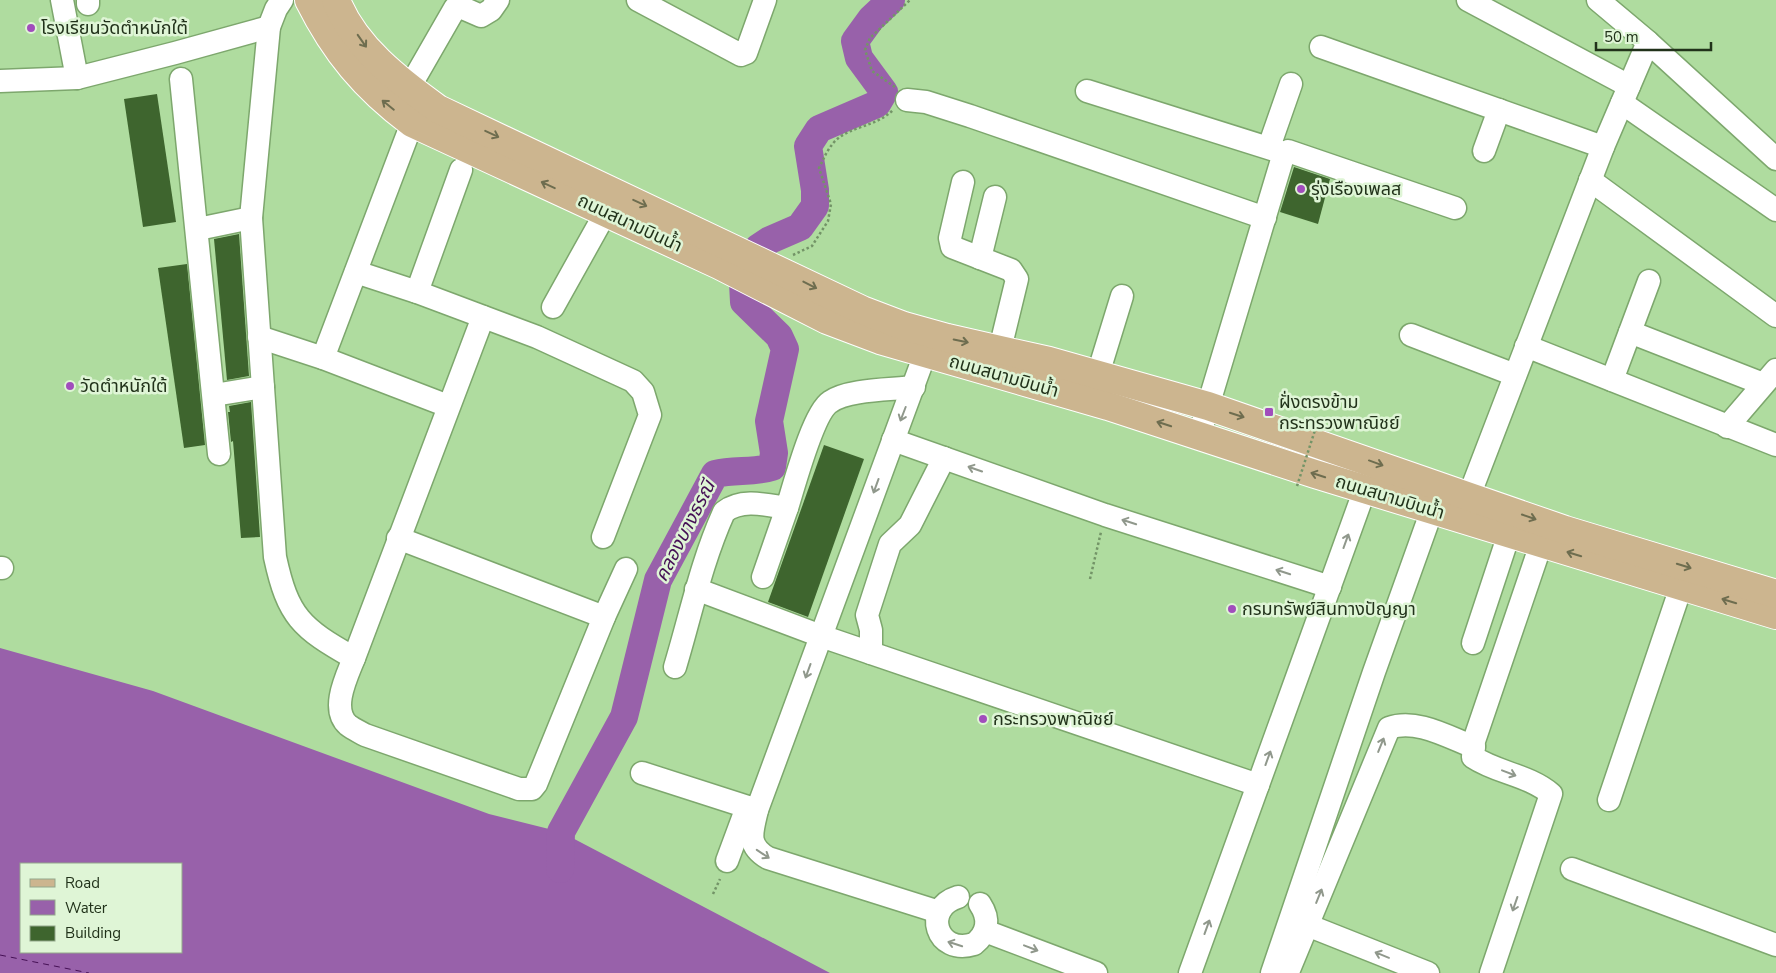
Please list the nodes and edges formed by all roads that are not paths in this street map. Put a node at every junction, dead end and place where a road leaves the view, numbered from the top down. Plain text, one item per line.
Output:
1 (62, 0) edge
2 (282, 0) edge
3 (308, 0) edge
4 (336, 0) edge
5 (498, 0) edge
6 (638, 0) edge
7 (765, 0) edge
8 (1468, 0) edge
9 (1598, 0) edge
10 (269, 27) junction
11 (1648, 42) junction
12 (1322, 48) dead end
13 (77, 78) junction
14 (181, 80) dead end
15 (0, 81) edge
16 (1291, 84) dead end
17 (409, 88) junction
18 (1087, 91) dead end
19 (1625, 94) junction
20 (907, 100) road end
21 (1498, 110) junction
22 (412, 123) junction
23 (1603, 148) junction
24 (1277, 150) junction
25 (1484, 151) dead end
26 (1776, 159) edge
27 (461, 170) dead end
28 (1590, 180) junction
29 (963, 182) dead end
30 (995, 197) dead end
31 (1455, 208) dead end
32 (1776, 210) edge
33 (606, 212) junction
34 (251, 218) junction
35 (1265, 218) junction
36 (198, 229) junction
37 (724, 255) junction
38 (980, 258) junction
39 (356, 272) junction
40 (767, 272) junction
41 (1649, 281) dead end
42 (417, 292) junction
43 (1122, 296) dead end
44 (553, 307) dead end
45 (1776, 316) edge
46 (483, 317) junction
47 (1630, 332) junction
48 (1411, 335) dead end
49 (258, 337) junction
50 (1526, 346) junction
51 (1000, 349) junction
52 (925, 354) junction
53 (323, 358) junction
54 (1098, 374) junction
55 (1515, 375) junction
56 (1770, 377) edge
57 (1612, 380) junction
58 (263, 387) junction
59 (914, 387) junction
60 (214, 395) junction
61 (448, 406) junction
62 (1208, 406) junction
63 (1727, 427) junction
64 (1199, 436) junction
65 (893, 440) junction
66 (1776, 445) edge
67 (219, 454) dead end
68 (944, 458) junction
69 (1365, 489) junction
70 (1469, 496) junction
71 (787, 508) junction
72 (1432, 510) junction
73 (1508, 534) junction
74 (603, 537) dead end
75 (398, 538) junction
76 (1541, 544) junction
77 (626, 569) dead end
78 (763, 577) dead end
79 (1330, 587) junction
80 (1681, 587) junction
81 (696, 588) junction
82 (1776, 594) edge
83 (1776, 615) edge
84 (604, 617) junction
85 (821, 636) junction
86 (1473, 643) dead end
87 (871, 653) junction
88 (354, 658) junction
89 (676, 667) dead end
90 (1474, 747) junction
91 (642, 773) dead end
92 (1258, 785) junction
93 (1609, 800) dead end
94 (752, 809) junction
95 (726, 861) dead end
96 (1572, 869) dead end
97 (958, 897) dead end
98 (980, 904) dead end
99 (938, 912) junction
100 (1307, 924) junction
101 (985, 931) junction
102 (1776, 945) edge
103 (1096, 973) edge
104 (1190, 973) edge
105 (1272, 973) edge
106 (1287, 973) edge
107 (1428, 973) edge
108 (1491, 973) edge

1 - 13 street
2 - 10 street
22 -> 3 main road, ถนนสนามบินน้ำ
4 -> 17 main road, ถนนสนามบินน้ำ
5 - 17 street
6 - 7 street
8 - 19 street
9 - 11 street
10 - 13 street
10 - 34 street
11 - 19 street
11 - 26 street
12 - 21 street
13 - 15 street
14 - 36 street
16 - 24 street
17 -> 37 main road, ถนนสนามบินน้ำ
18 - 24 street
19 - 23 street
19 - 32 street
20 - 35 street
21 - 23 street
21 - 25 street
33 -> 22 main road, ถนนสนามบินน้ำ
22 - 39 street
23 - 28 street
24 - 31 street
24 - 35 street
27 - 42 street
28 - 45 street
28 - 50 street
29 - 38 street
30 - 38 street
33 - 37 main road, ถนนสนามบินน้ำ
33 - 44 street
34 - 36 street
34 - 49 street
35 - 62 street
36 - 60 street
37 - 40 main road, ถนนสนามบินน้ำ
38 - 51 street
39 - 42 street
39 - 53 street
40 -> 51 main road, ถนนสนามบินน้ำ
40 - 52 main road, ถนนสนามบินน้ำ
41 - 47 street
42 - 46 street
43 - 54 street
46 - 61 street
46 - 74 street
47 - 56 street
47 - 57 street
48 - 55 street
49 - 53 street
49 - 58 street
50 - 55 street
50 - 57 street
51 - 54 main road, ถนนสนามบินน้ำ
52 - 59 street
64 -> 52 main road, ถนนสนามบินน้ำ
53 - 61 street
54 - 62 main road, ถนนสนามบินน้ำ
55 - 70 street
56 - 63 street
57 - 63 street
58 - 60 street
58 - 88 street
59 -> 65 street
59 - 71 street
60 - 67 street
61 - 75 street
62 - 64 street
62 -> 70 main road, ถนนสนามบินน้ำ
63 - 66 street
69 -> 64 main road, ถนนสนามบินน้ำ
65 - 68 street
65 -> 85 street
79 -> 68 street
68 - 87 street
69 - 72 main road, ถนนสนามบินน้ำ
79 -> 69 street
70 -> 82 main road, ถนนสนามบินน้ำ
71 - 78 street
71 - 81 street
72 - 73 main road, ถนนสนามบินน้ำ
72 - 105 street
73 - 76 main road, ถนนสนามบินน้ำ
73 - 86 street
75 - 84 street
75 - 88 street
80 -> 76 main road, ถนนสนามบินน้ำ
76 - 90 street
77 - 84 street
92 -> 79 street
83 -> 80 main road, ถนนสนามบินน้ำ
80 - 93 street
81 - 85 street
81 - 89 street
84 - 88 street
85 - 87 street
85 -> 94 street
87 - 92 street
100 -> 90 street
90 -> 108 street
91 - 94 street
104 -> 92 street
94 - 95 street
94 -> 99 street
96 - 102 street
97 - 99 street
98 - 101 street
101 -> 99 street
100 - 106 street
107 -> 100 street
101 -> 103 street

